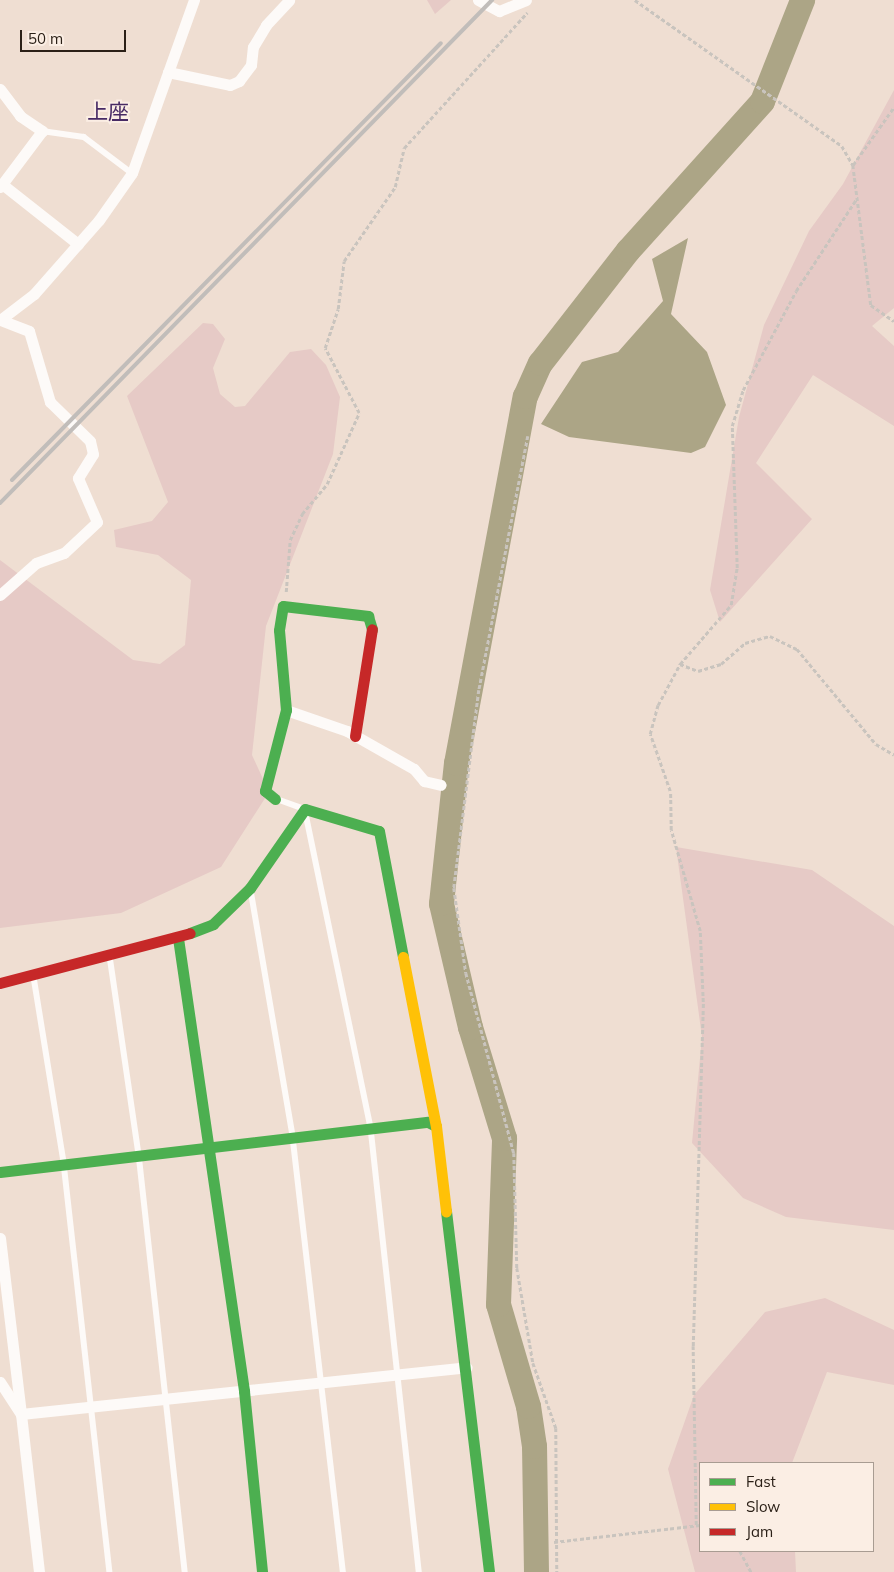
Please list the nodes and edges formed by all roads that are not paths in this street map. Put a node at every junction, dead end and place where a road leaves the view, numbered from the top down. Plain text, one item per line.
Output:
1 (194, 0) edge
2 (289, 0) edge
3 (478, 0) edge
4 (530, 4) edge
5 (168, 72) junction
6 (0, 89) edge
7 (42, 131) junction
8 (132, 173) junction
9 (1, 185) edge
10 (78, 244) junction
11 (1, 320) edge
12 (0, 594) edge
13 (286, 710) junction
14 (355, 736) junction
15 (441, 785) dead end
16 (276, 799) joint
17 (305, 809) junction
18 (250, 888) junction
19 (178, 938) junction
20 (110, 956) junction
21 (34, 975) junction
22 (0, 983) edge
23 (436, 1126) junction
24 (371, 1128) junction
25 (293, 1137) junction
26 (212, 1146) junction
27 (139, 1154) junction
28 (64, 1163) junction
29 (0, 1172) edge
30 (0, 1238) edge
31 (467, 1367) junction
32 (399, 1374) junction
33 (0, 1382) edge
34 (324, 1382) junction
35 (244, 1391) junction
36 (165, 1399) junction
37 (93, 1407) junction
38 (21, 1414) junction
39 (39, 1572) edge
40 (110, 1572) edge
41 (185, 1572) edge
42 (262, 1572) edge
43 (343, 1572) edge
44 (419, 1572) edge
45 (489, 1572) edge

1 - 5 street
2 - 5 street
3 - 4 street
5 - 8 street
6 - 7 street
7 - 8 lane
7 - 9 street
8 - 10 street
9 - 10 street
10 - 11 street
11 - 12 street
13 - 14 street
13 - 14 street
13 - 16 street
14 - 15 street
16 - 17 lane
17 - 18 street
17 - 23 street
17 - 24 lane
18 - 19 street
18 - 25 lane
19 - 20 street
19 - 26 street
20 - 21 street
20 - 27 lane
21 - 22 street
21 - 28 lane
23 - 24 street
23 - 31 street
24 - 25 street
24 - 32 lane
25 - 26 street
25 - 34 lane
26 - 27 street
26 - 35 street
27 - 28 street
27 - 36 lane
28 - 29 street
28 - 37 lane
30 - 38 street
31 - 32 street
31 - 45 street
32 - 34 street
32 - 44 lane
33 - 38 street
34 - 35 street
34 - 43 lane
35 - 36 street
35 - 42 street
36 - 37 street
36 - 41 lane
37 - 38 street
37 - 40 lane
38 - 39 street

